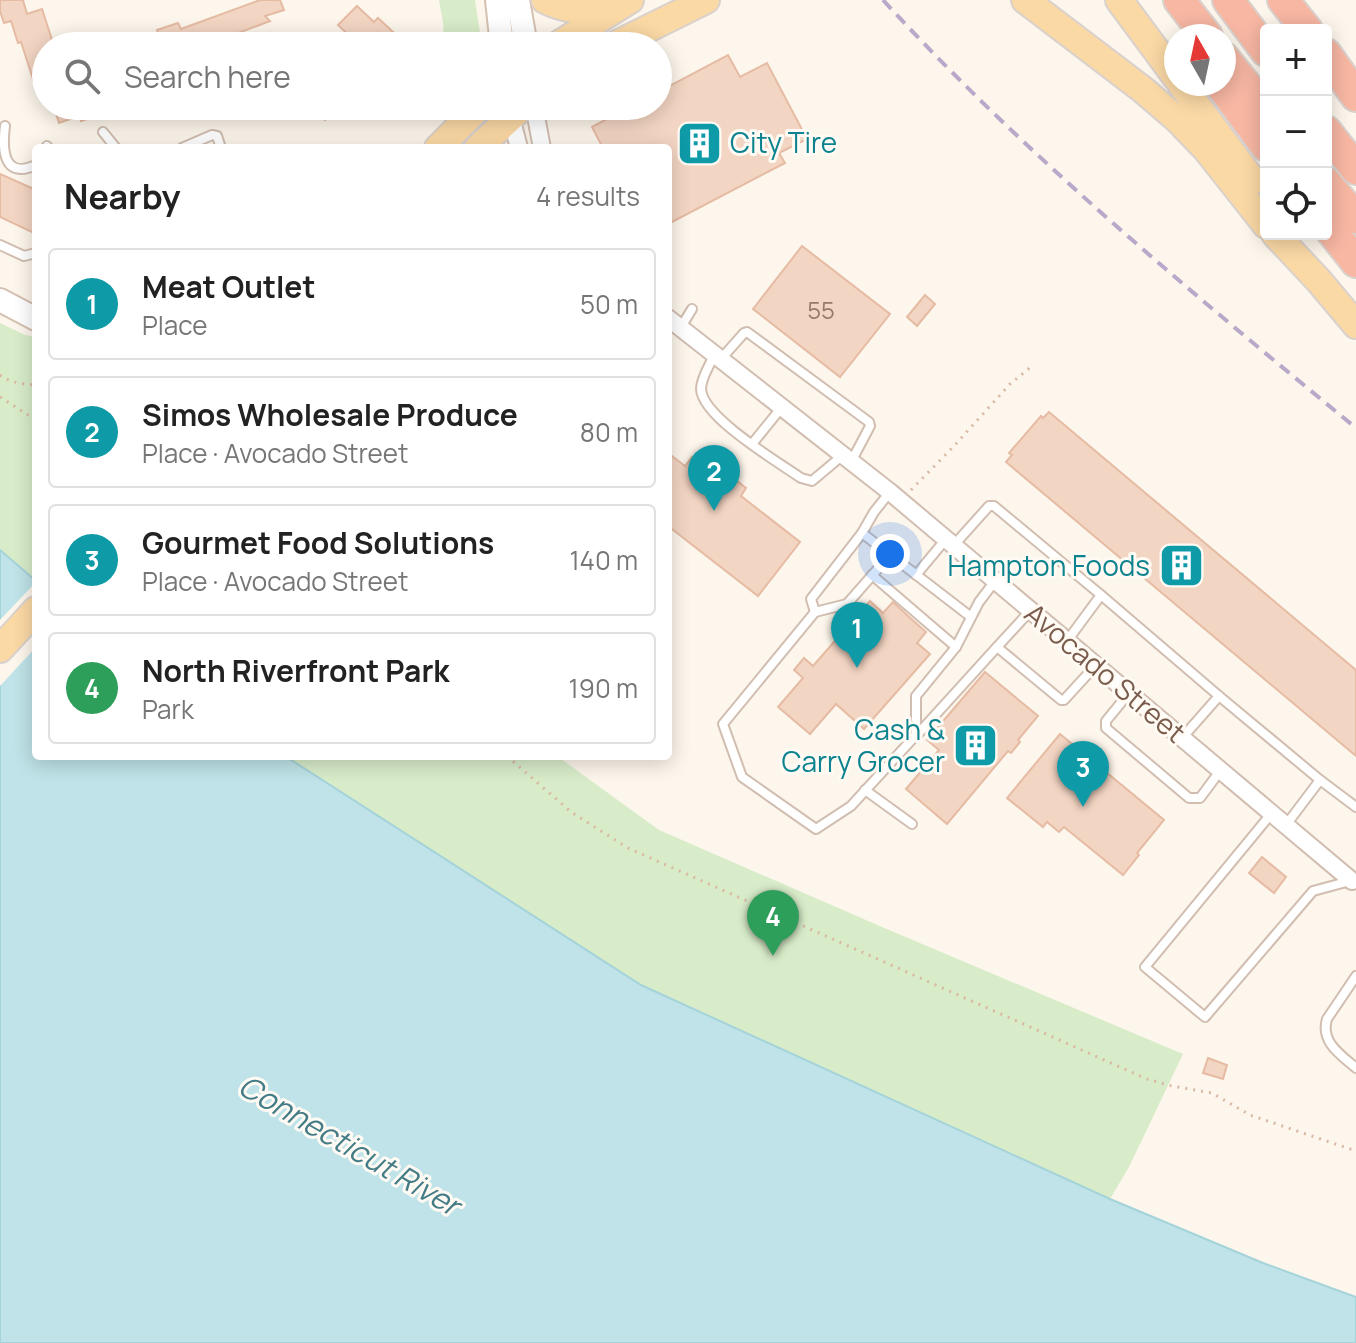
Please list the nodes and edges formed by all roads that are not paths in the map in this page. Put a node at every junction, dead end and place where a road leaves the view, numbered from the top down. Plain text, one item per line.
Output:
1 (497, 0) edge
2 (518, 0) edge
3 (545, 0) edge
4 (706, 0) edge
5 (1025, 0) edge
6 (1119, 0) edge
7 (1158, 0) edge
8 (1179, 0) edge
9 (1228, 0) edge
10 (1283, 0) edge
11 (620, 5) edge
12 (1175, 24) edge
13 (1198, 24) edge
14 (1302, 24) edge
15 (500, 32) edge
16 (524, 32) edge
17 (578, 32) edge
18 (641, 32) edge
19 (1260, 41) edge
20 (1332, 60) edge
21 (1164, 61) edge
22 (1332, 62) edge
23 (1236, 73) edge
24 (1356, 86) edge
25 (1190, 96) edge
26 (1229, 96) edge
27 (1356, 96) edge
28 (1260, 103) edge
29 (1332, 119) edge
30 (466, 120) edge
31 (507, 120) edge
32 (519, 120) edge
33 (525, 120) edge
34 (5, 126) dead end
35 (103, 132) dead end
36 (1260, 138) edge
37 (1332, 139) edge
38 (113, 144) edge
39 (191, 144) edge
40 (220, 144) edge
41 (442, 144) edge
42 (482, 144) edge
43 (519, 144) edge
44 (540, 144) edge
45 (1356, 145) edge
46 (32, 166) edge
47 (1356, 169) edge
48 (1332, 190) edge
49 (1260, 192) edge
50 (1260, 217) edge
51 (1356, 218) edge
52 (1332, 232) edge
53 (1281, 240) edge
54 (1293, 240) edge
55 (0, 245) edge
56 (32, 254) edge
57 (1356, 262) edge
58 (1319, 281) junction
59 (0, 300) edge
60 (692, 309) dead end
61 (32, 317) edge
62 (674, 322) edge
63 (1356, 325) edge
64 (718, 356) junction
65 (782, 407) junction
66 (752, 444) junction
67 (847, 458) junction
68 (895, 496) junction
69 (862, 533) junction
70 (950, 543) junction
71 (890, 555) junction
72 (872, 575) junction
73 (916, 575) junction
74 (995, 581) junction
75 (1101, 595) junction
76 (1030, 611) junction
77 (815, 612) junction
78 (32, 614) edge
79 (971, 617) junction
80 (1067, 641) junction
81 (956, 647) junction
82 (997, 647) junction
83 (0, 649) edge
84 (1096, 665) junction
85 (1129, 693) junction
86 (1219, 696) junction
87 (916, 735) junction
88 (1182, 738) junction
89 (1220, 771) junction
90 (1320, 780) junction
91 (865, 790) junction
92 (1356, 807) edge
93 (1271, 814) junction
94 (912, 824) dead end
95 (1285, 826) junction
96 (1355, 883) edge
97 (1356, 976) edge
98 (1356, 1068) edge

1 - 15 street
2 - 16 street
3 - 11 main road
4 - 18 main road
5 - 50 main road
6 - 21 main road
7 - 12 highway
8 - 13 highway
9 - 19 highway
10 - 14 highway
11 - 17 main road
20 - 24 highway
22 - 27 highway
23 - 28 highway
25 - 49 main road
26 - 36 highway
29 - 45 highway
30 - 41 main road
31 - 42 main road
32 - 43 street
33 - 44 street
34 - 46 lane
35 - 38 lane
37 - 47 highway
39 - 40 lane
48 - 51 highway
52 - 57 highway
53 - 58 main road
54 - 58 main road
55 - 56 lane
58 - 63 main road
59 - 61 street
60 - 62 lane
62 - 64 street, Avocado Street
64 - 65 street, Avocado Street
64 - 66 lane
64 - 67 lane
65 - 66 lane
65 - 67 street, Avocado Street
66 - 67 lane
67 - 68 street, Avocado Street
68 - 69 lane
68 - 70 street, Avocado Street
69 - 71 lane
69 - 77 lane
70 - 73 lane
70 - 74 street, Avocado Street
70 - 75 lane
71 - 72 lane
71 - 73 lane
72 - 77 lane
72 - 81 lane
73 - 79 lane
74 - 76 street, Avocado Street
74 - 79 lane
75 - 80 lane
75 - 86 lane
76 - 80 street, Avocado Street
76 - 82 lane
77 - 91 lane
78 - 83 main road
79 - 81 lane
80 - 84 street, Avocado Street
81 - 87 lane
82 - 84 lane
82 - 87 lane
84 - 85 street, Avocado Street
85 - 88 street, Avocado Street
85 - 89 lane
86 - 88 lane
86 - 90 lane
87 - 91 lane
88 - 89 street, Avocado Street
89 - 93 street, Avocado Street
90 - 92 lane
90 - 95 lane
91 - 94 lane
93 - 95 street, Avocado Street
93 - 96 lane
95 - 96 street, Avocado Street
97 - 98 lane

